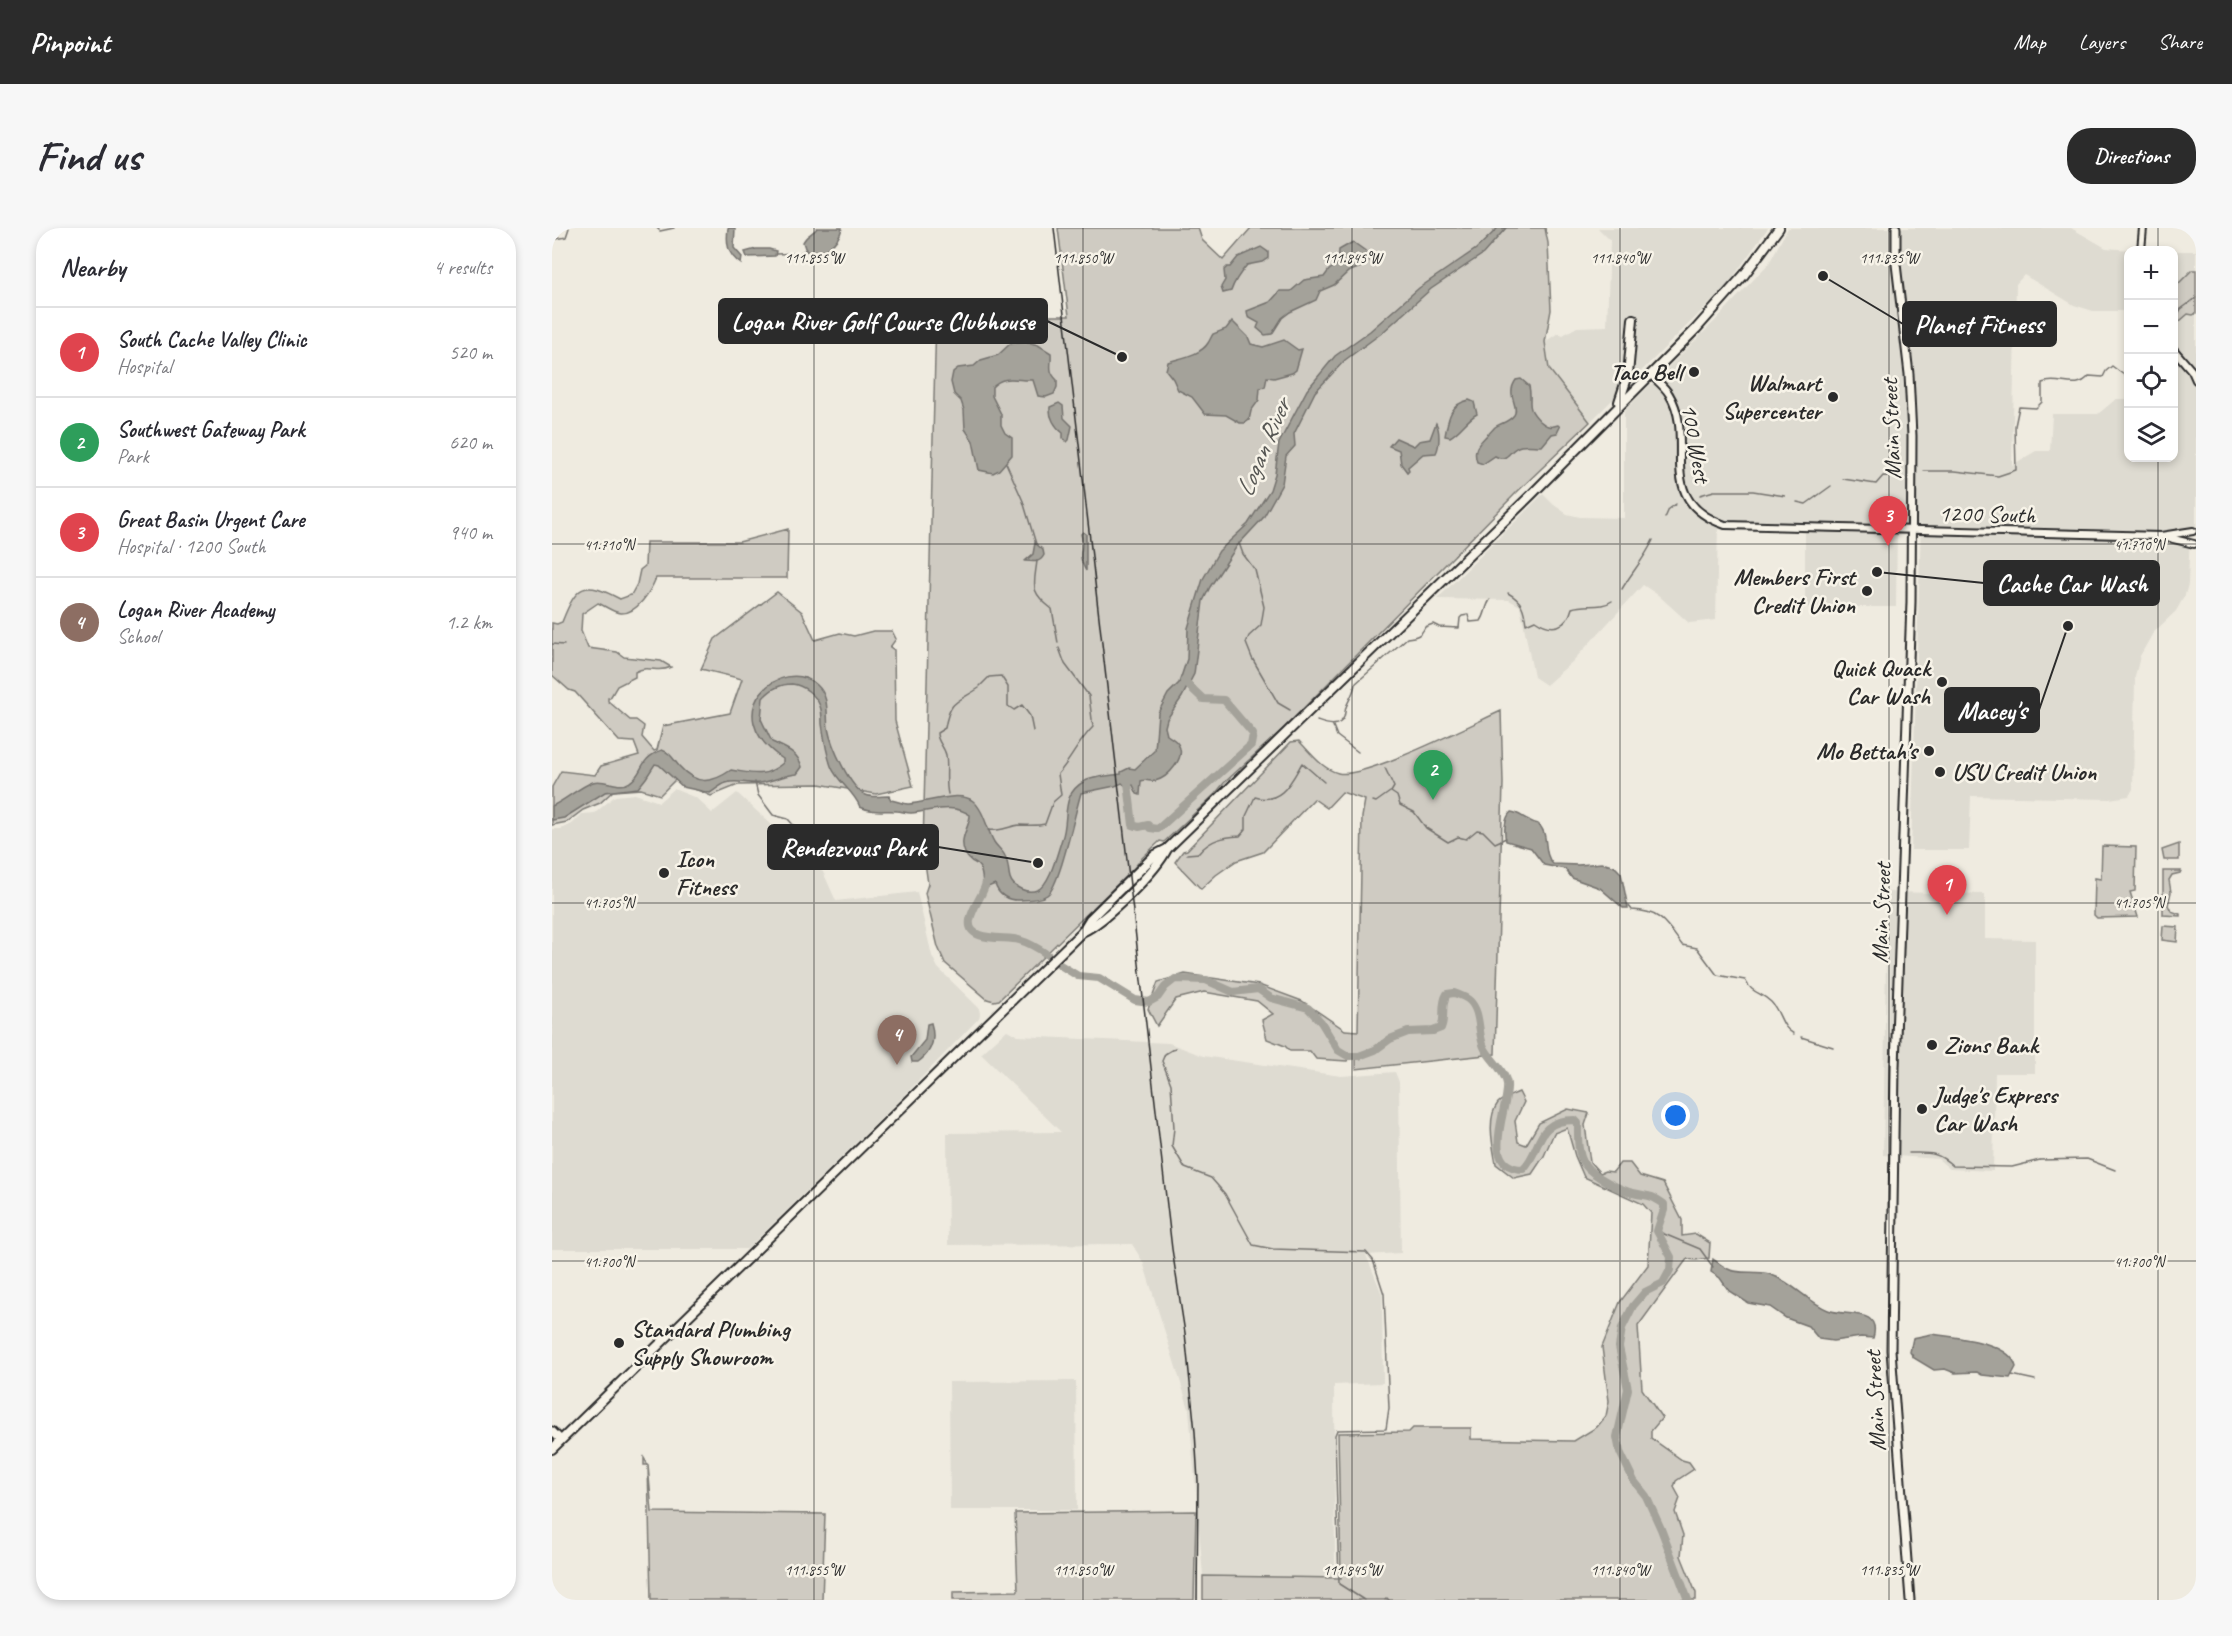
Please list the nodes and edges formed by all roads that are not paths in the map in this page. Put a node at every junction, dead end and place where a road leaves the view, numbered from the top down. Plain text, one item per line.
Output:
1 (1779, 228) edge
2 (1896, 228) edge
3 (2143, 228) edge
4 (2141, 246) edge
5 (1633, 319) dead end
6 (2177, 354) edge
7 (1650, 374) junction
8 (2196, 380) edge
9 (1617, 408) junction
10 (1741, 527) joint
11 (1912, 530) junction
12 (2195, 530) edge
13 (2161, 536) junction
14 (2195, 545) edge
15 (552, 1431) edge
16 (561, 1440) junction
17 (552, 1449) edge
18 (1910, 1600) edge

1 - 7 highway
2 - 11 main road, Main Street
3 - 4 main road
5 - 9 highway
6 - 8 main road
7 - 9 highway
7 - 10 main road, 100 West
9 - 16 highway
10 - 11 main road, 1200 South
11 - 13 main road, 1200 South
11 - 18 main road, Main Street
12 - 13 main road
12 - 14 main road
13 - 14 main road
15 - 16 main road
16 - 17 highway

